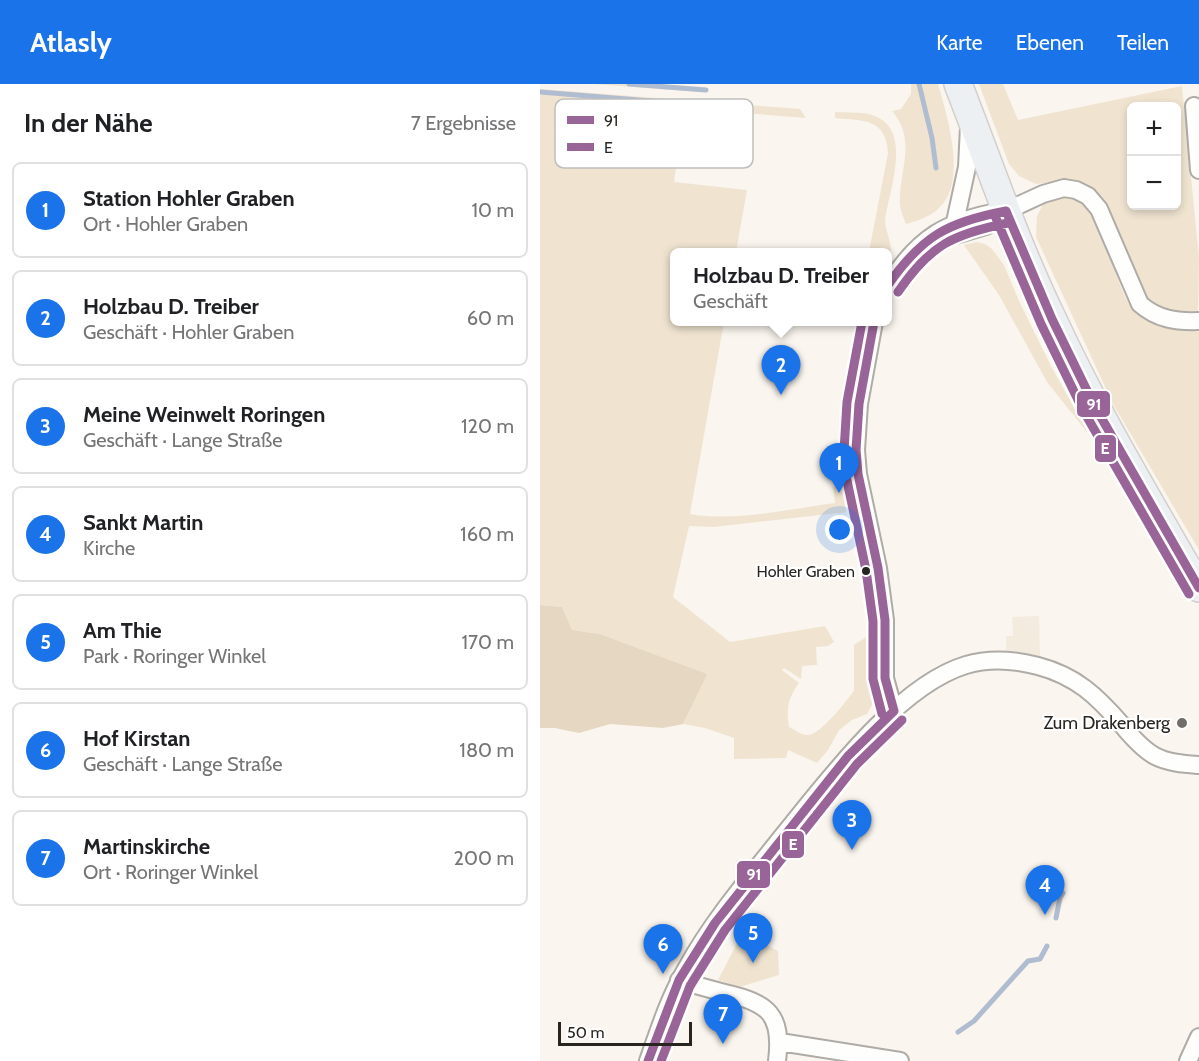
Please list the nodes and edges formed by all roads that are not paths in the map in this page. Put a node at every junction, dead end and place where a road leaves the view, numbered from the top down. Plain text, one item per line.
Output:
1 (958, 84) edge
2 (1194, 106) dead end
3 (970, 114) junction
4 (1199, 171) edge
5 (1006, 211) junction
6 (955, 222) junction
7 (922, 245) junction
8 (892, 280) edge
9 (1199, 321) edge
10 (873, 326) edge
11 (1199, 588) edge
12 (894, 711) junction
13 (1199, 765) edge
14 (679, 980) junction
15 (1199, 1036) edge
16 (780, 1042) junction
17 (648, 1061) edge
18 (777, 1061) edge
19 (900, 1061) edge
20 (1188, 1061) edge

1 - 3 main road
2 - 4 street
3 - 5 main road
3 - 6 street
5 - 6 street
5 - 7 street
5 - 9 street
5 - 11 main road
6 - 7 street
7 - 8 street
10 - 12 street
12 - 13 street
12 - 14 street
14 - 16 street
14 - 17 street
15 - 20 street
16 - 18 street
16 - 19 street

